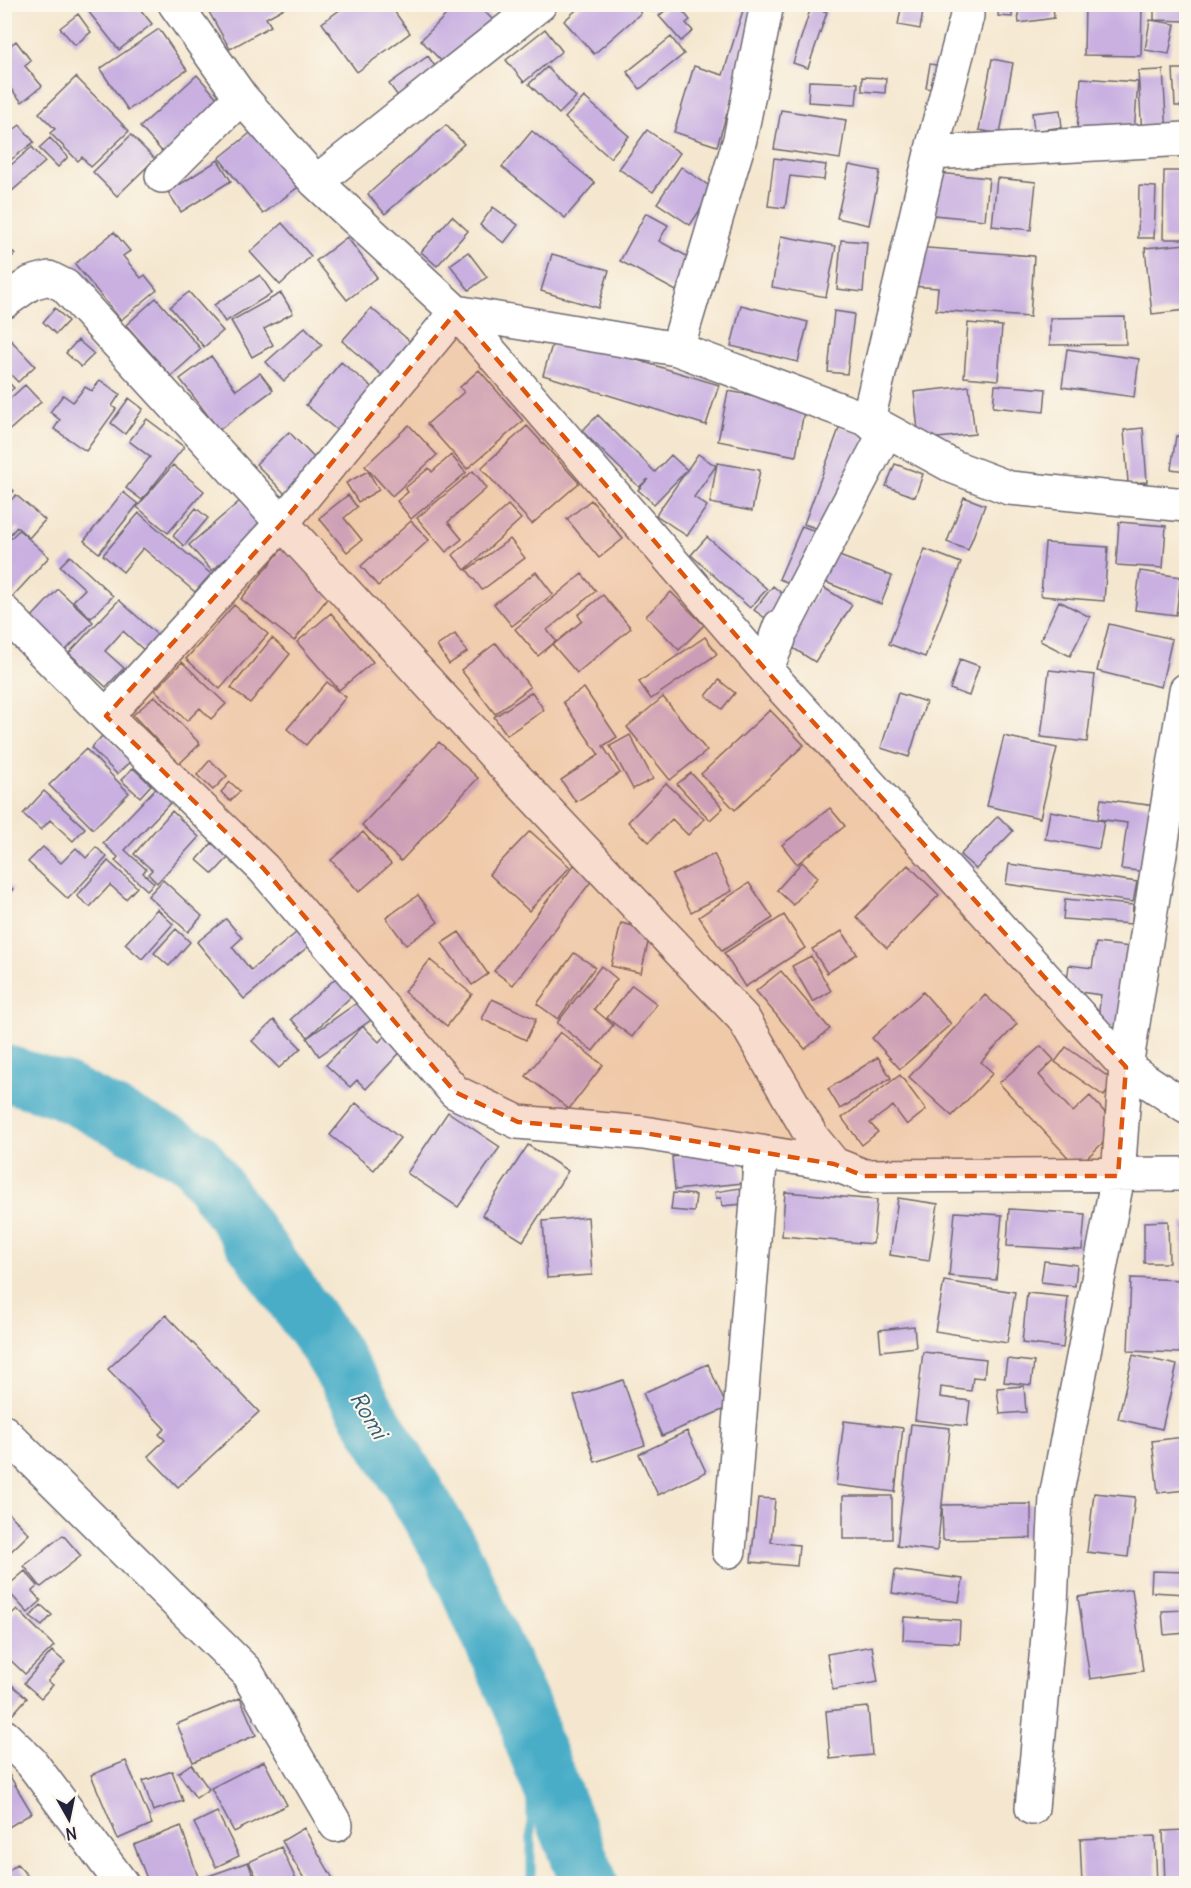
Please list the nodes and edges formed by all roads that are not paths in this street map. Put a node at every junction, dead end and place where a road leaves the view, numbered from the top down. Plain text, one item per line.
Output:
1 (174, 4) edge
2 (540, 4) edge
3 (767, 4) edge
4 (967, 4) edge
5 (241, 98) junction
6 (1186, 139) edge
7 (931, 153) junction
8 (162, 176) dead end
9 (316, 182) junction
10 (4, 302) edge
11 (456, 312) junction
12 (677, 349) junction
13 (868, 420) junction
14 (1186, 506) edge
15 (282, 523) junction
16 (4, 612) edge
17 (766, 670) junction
18 (1186, 690) edge
19 (106, 716) junction
20 (1175, 830) edge
21 (1126, 1067) junction
22 (1186, 1107) edge
23 (761, 1152) junction
24 (834, 1164) junction
25 (1186, 1174) edge
26 (1118, 1176) junction
27 (4, 1432) edge
28 (729, 1551) dead end
29 (4, 1736) edge
30 (1032, 1808) dead end
31 (336, 1825) dead end
32 (122, 1884) edge

1 - 5 street
2 - 9 street
3 - 12 street
4 - 7 street
5 - 8 street
5 - 9 street
6 - 7 street
7 - 13 street
9 - 11 street
10 - 15 street
11 - 12 street
11 - 15 street
11 - 17 street
12 - 13 street
13 - 14 street
13 - 17 street
15 - 19 street
15 - 24 street
16 - 19 street
17 - 21 street
18 - 20 street
19 - 23 street
20 - 21 street
21 - 22 street
21 - 26 street
23 - 24 street
23 - 28 street
24 - 26 street
25 - 26 street
26 - 30 street
27 - 31 street
29 - 32 street

